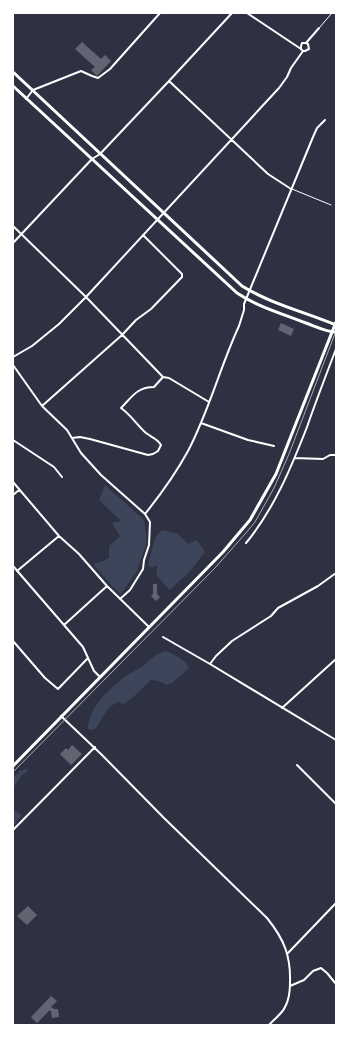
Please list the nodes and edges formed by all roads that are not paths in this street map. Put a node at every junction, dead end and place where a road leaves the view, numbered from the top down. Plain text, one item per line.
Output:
1 (160, 13) edge
2 (232, 13) edge
3 (247, 13) edge
4 (332, 13) edge
5 (319, 28) joint
6 (306, 43) junction
7 (302, 50) junction
8 (13, 72) edge
9 (169, 81) junction
10 (13, 86) edge
11 (34, 90) junction
12 (26, 99) junction
13 (325, 120) dead end
14 (231, 140) junction
15 (100, 154) junction
16 (92, 160) junction
17 (292, 189) junction
18 (331, 205) dead end
19 (164, 213) junction
20 (158, 219) junction
21 (13, 226) edge
22 (21, 234) junction
23 (143, 235) junction
24 (13, 243) edge
25 (250, 291) junction
26 (86, 296) junction
27 (247, 299) junction
28 (336, 324) edge
29 (334, 332) edge
30 (122, 335) junction
31 (336, 349) edge
32 (13, 357) edge
33 (13, 365) edge
34 (163, 378) junction
35 (209, 402) junction
36 (42, 406) junction
37 (201, 423) junction
38 (72, 438) junction
39 (13, 440) edge
40 (274, 446) dead end
41 (336, 455) edge
42 (295, 458) junction
43 (62, 477) dead end
44 (13, 482) edge
45 (19, 490) junction
46 (13, 495) edge
47 (145, 514) junction
48 (59, 536) junction
49 (246, 544) dead end
50 (13, 566) edge
51 (17, 571) junction
52 (336, 573) edge
53 (108, 586) junction
54 (120, 599) junction
55 (64, 625) junction
56 (150, 628) junction
57 (163, 637) dead end
58 (13, 641) edge
59 (88, 658) junction
60 (336, 659) edge
61 (210, 664) junction
62 (100, 677) junction
63 (282, 708) junction
64 (61, 716) junction
65 (336, 740) edge
66 (95, 747) junction
67 (297, 765) dead end
68 (13, 766) edge
69 (336, 804) edge
70 (13, 830) edge
71 (336, 903) edge
72 (288, 953) junction
73 (336, 984) edge
74 (290, 986) junction
75 (269, 1025) edge

1 - 11 street
2 - 9 street
3 - 7 street
4 - 5 lane
5 - 6 street
6 - 7 street
6 - 7 street
7 - 14 street
8 - 11 main road
9 - 14 street
9 - 15 street
10 - 12 main road
11 - 12 street
11 - 15 main road
12 - 16 main road
13 - 17 street
14 - 17 street
14 - 19 street
15 - 16 street
15 - 19 main road
16 - 20 main road
16 - 22 street
17 - 18 lane
17 - 25 street
19 - 20 street
19 - 25 main road
20 - 23 street
20 - 27 main road
21 - 22 street
22 - 24 street
22 - 26 street
23 - 26 street
23 - 30 street
25 - 27 street
25 - 28 main road
26 - 30 street
26 - 32 street
27 - 29 main road
27 - 35 street
28 - 29 main road
29 - 56 main road
30 - 34 street
30 - 36 street
31 - 42 street
33 - 36 street
34 - 35 street
34 - 38 street
35 - 37 street
36 - 38 street
37 - 40 street
37 - 47 street
38 - 47 street
39 - 43 street
41 - 42 street
42 - 49 street
44 - 45 street
45 - 46 street
45 - 48 street
47 - 54 street
48 - 51 street
48 - 53 street
50 - 51 street
51 - 55 street
52 - 61 street
53 - 54 street
53 - 55 street
54 - 56 street
55 - 59 street
56 - 62 main road
57 - 61 street
58 - 59 street
59 - 62 street
60 - 63 street
61 - 63 street
62 - 64 main road
63 - 65 street
64 - 66 street
64 - 68 main road
66 - 70 street
66 - 72 street
67 - 69 street
71 - 72 street
72 - 74 street
73 - 74 street
74 - 75 street

